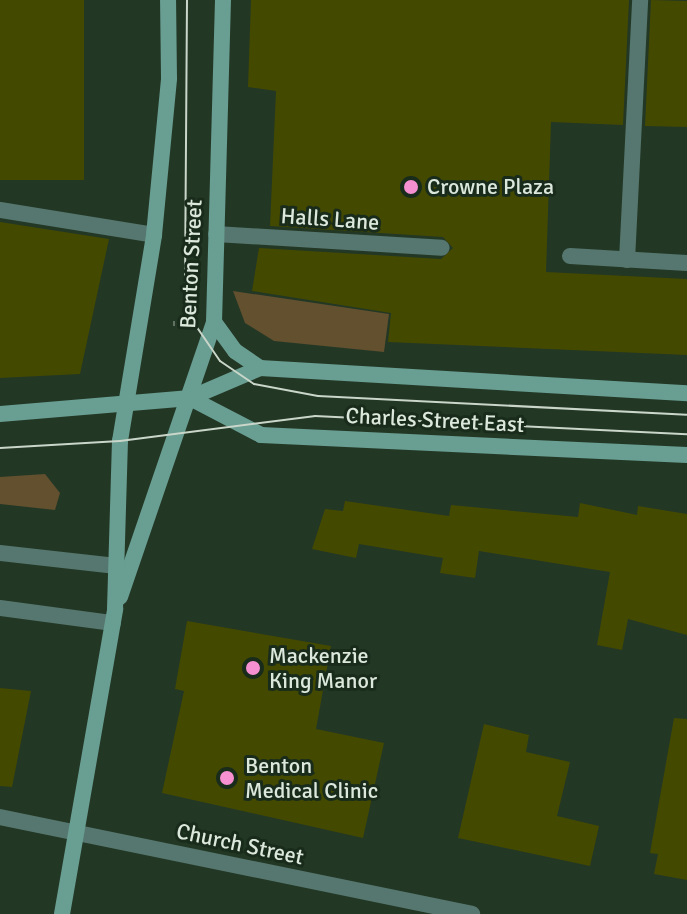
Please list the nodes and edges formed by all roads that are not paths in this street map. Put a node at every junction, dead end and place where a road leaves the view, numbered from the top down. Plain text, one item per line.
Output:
1 (168, 0) edge
2 (223, 0) edge
3 (640, 0) edge
4 (0, 210) edge
5 (216, 234) junction
6 (154, 235) junction
7 (442, 248) dead end
8 (570, 256) dead end
9 (627, 260) junction
10 (687, 263) edge
11 (214, 322) junction
12 (260, 368) junction
13 (687, 393) edge
14 (190, 398) junction
15 (126, 407) junction
16 (0, 414) edge
17 (687, 455) edge
18 (0, 553) edge
19 (116, 566) junction
20 (0, 608) edge
21 (114, 616) junction
22 (0, 817) edge
23 (75, 833) junction
24 (62, 914) edge
25 (472, 914) edge

1 - 6 main road, Benton Street
2 - 5 main road, Benton Street
3 - 9 street
4 - 6 street
5 - 7 street, Halls Lane
5 - 11 main road, Benton Street
6 - 15 main road, Benton Street
8 - 9 street
9 - 10 street
11 - 12 main road
11 - 14 main road, Benton Street
12 - 13 main road, Charles Street East
12 - 14 main road, Charles Street East
14 - 15 main road, Charles Street East
14 - 17 main road, Charles Street East
14 - 21 main road, Benton Street
15 - 16 main road, Charles Street East
15 - 19 main road, Benton Street
18 - 19 street
19 - 21 main road, Benton Street
20 - 21 street
21 - 23 main road, Benton Street
22 - 23 street, Church Street
23 - 24 main road, Benton Street
23 - 25 street, Church Street

